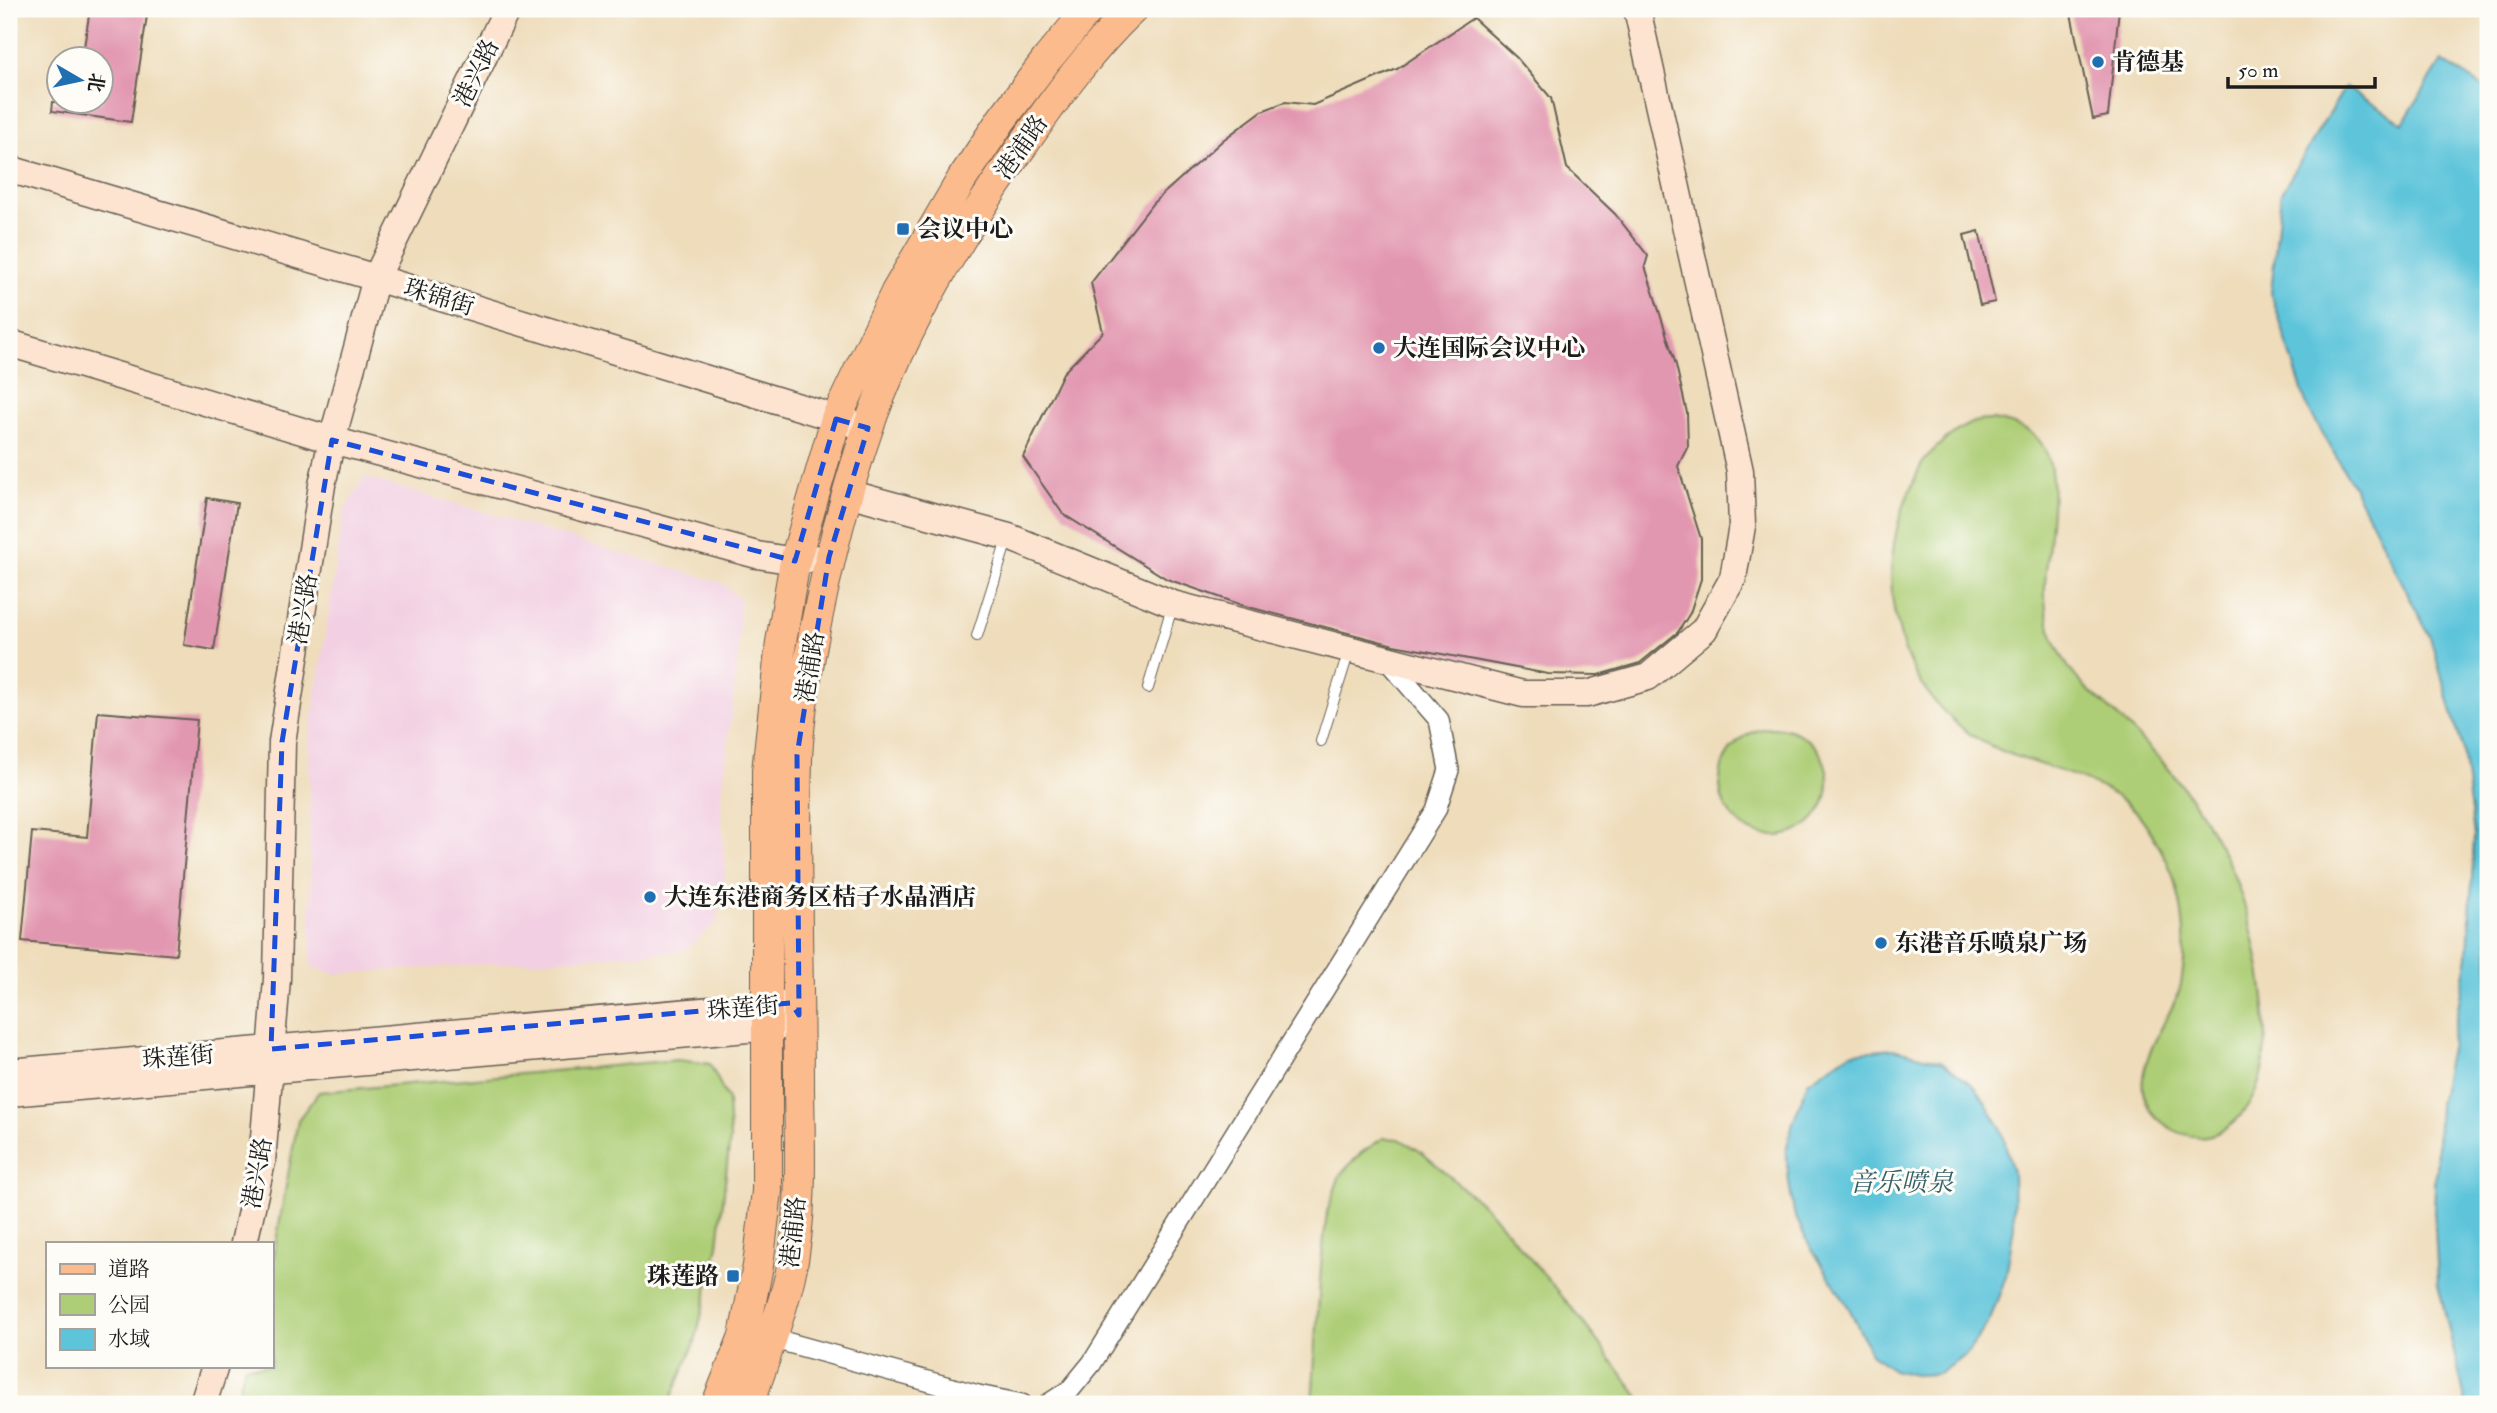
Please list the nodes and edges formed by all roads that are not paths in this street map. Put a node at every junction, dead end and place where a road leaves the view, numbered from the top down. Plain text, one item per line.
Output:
1 (508, 9) edge
2 (1089, 9) edge
3 (1637, 9) edge
4 (1125, 11) edge
5 (9, 169) edge
6 (376, 278) junction
7 (9, 343) edge
8 (836, 419) junction
9 (868, 428) junction
10 (331, 440) junction
11 (848, 493) junction
12 (1009, 537) junction
13 (829, 557) junction
14 (795, 561) junction
15 (1173, 604) junction
16 (977, 636) dead end
17 (1349, 650) junction
18 (1388, 660) junction
19 (1148, 688) dead end
20 (1321, 741) dead end
21 (799, 1015) junction
22 (768, 1016) junction
23 (270, 1060) junction
24 (9, 1072) edge
25 (9, 1093) edge
26 (244, 1242) edge
27 (771, 1338) junction
28 (214, 1368) edge
29 (203, 1404) edge
30 (717, 1404) edge
31 (749, 1404) edge
32 (1022, 1404) edge
33 (1048, 1404) edge

1 - 6 main road, 港兴路
2 - 8 main road, 港浦路
3 - 18 main road
4 - 9 main road, 港浦路
5 - 6 main road, 珠锦街
6 - 8 main road, 珠锦街
6 - 10 main road, 港兴路
7 - 10 main road
8 - 9 main road, 珠锦街
8 - 14 main road, 港浦路
9 - 11 main road, 港浦路
10 - 14 main road
10 - 23 main road, 港兴路
11 - 12 main road
11 - 13 main road, 港浦路
12 - 15 main road
12 - 16 lane
13 - 14 main road
13 - 21 main road, 港浦路
14 - 22 main road, 港浦路
15 - 17 main road
15 - 19 lane
17 - 18 main road
17 - 20 lane
18 - 33 street
21 - 22 main road, 珠莲街
21 - 27 main road, 港浦路
22 - 23 main road, 珠莲街
22 - 30 main road, 港浦路
23 - 24 main road, 珠莲街
23 - 25 main road, 珠莲街
23 - 26 main road, 港兴路
27 - 31 main road, 港浦路
27 - 32 street
28 - 29 main road

